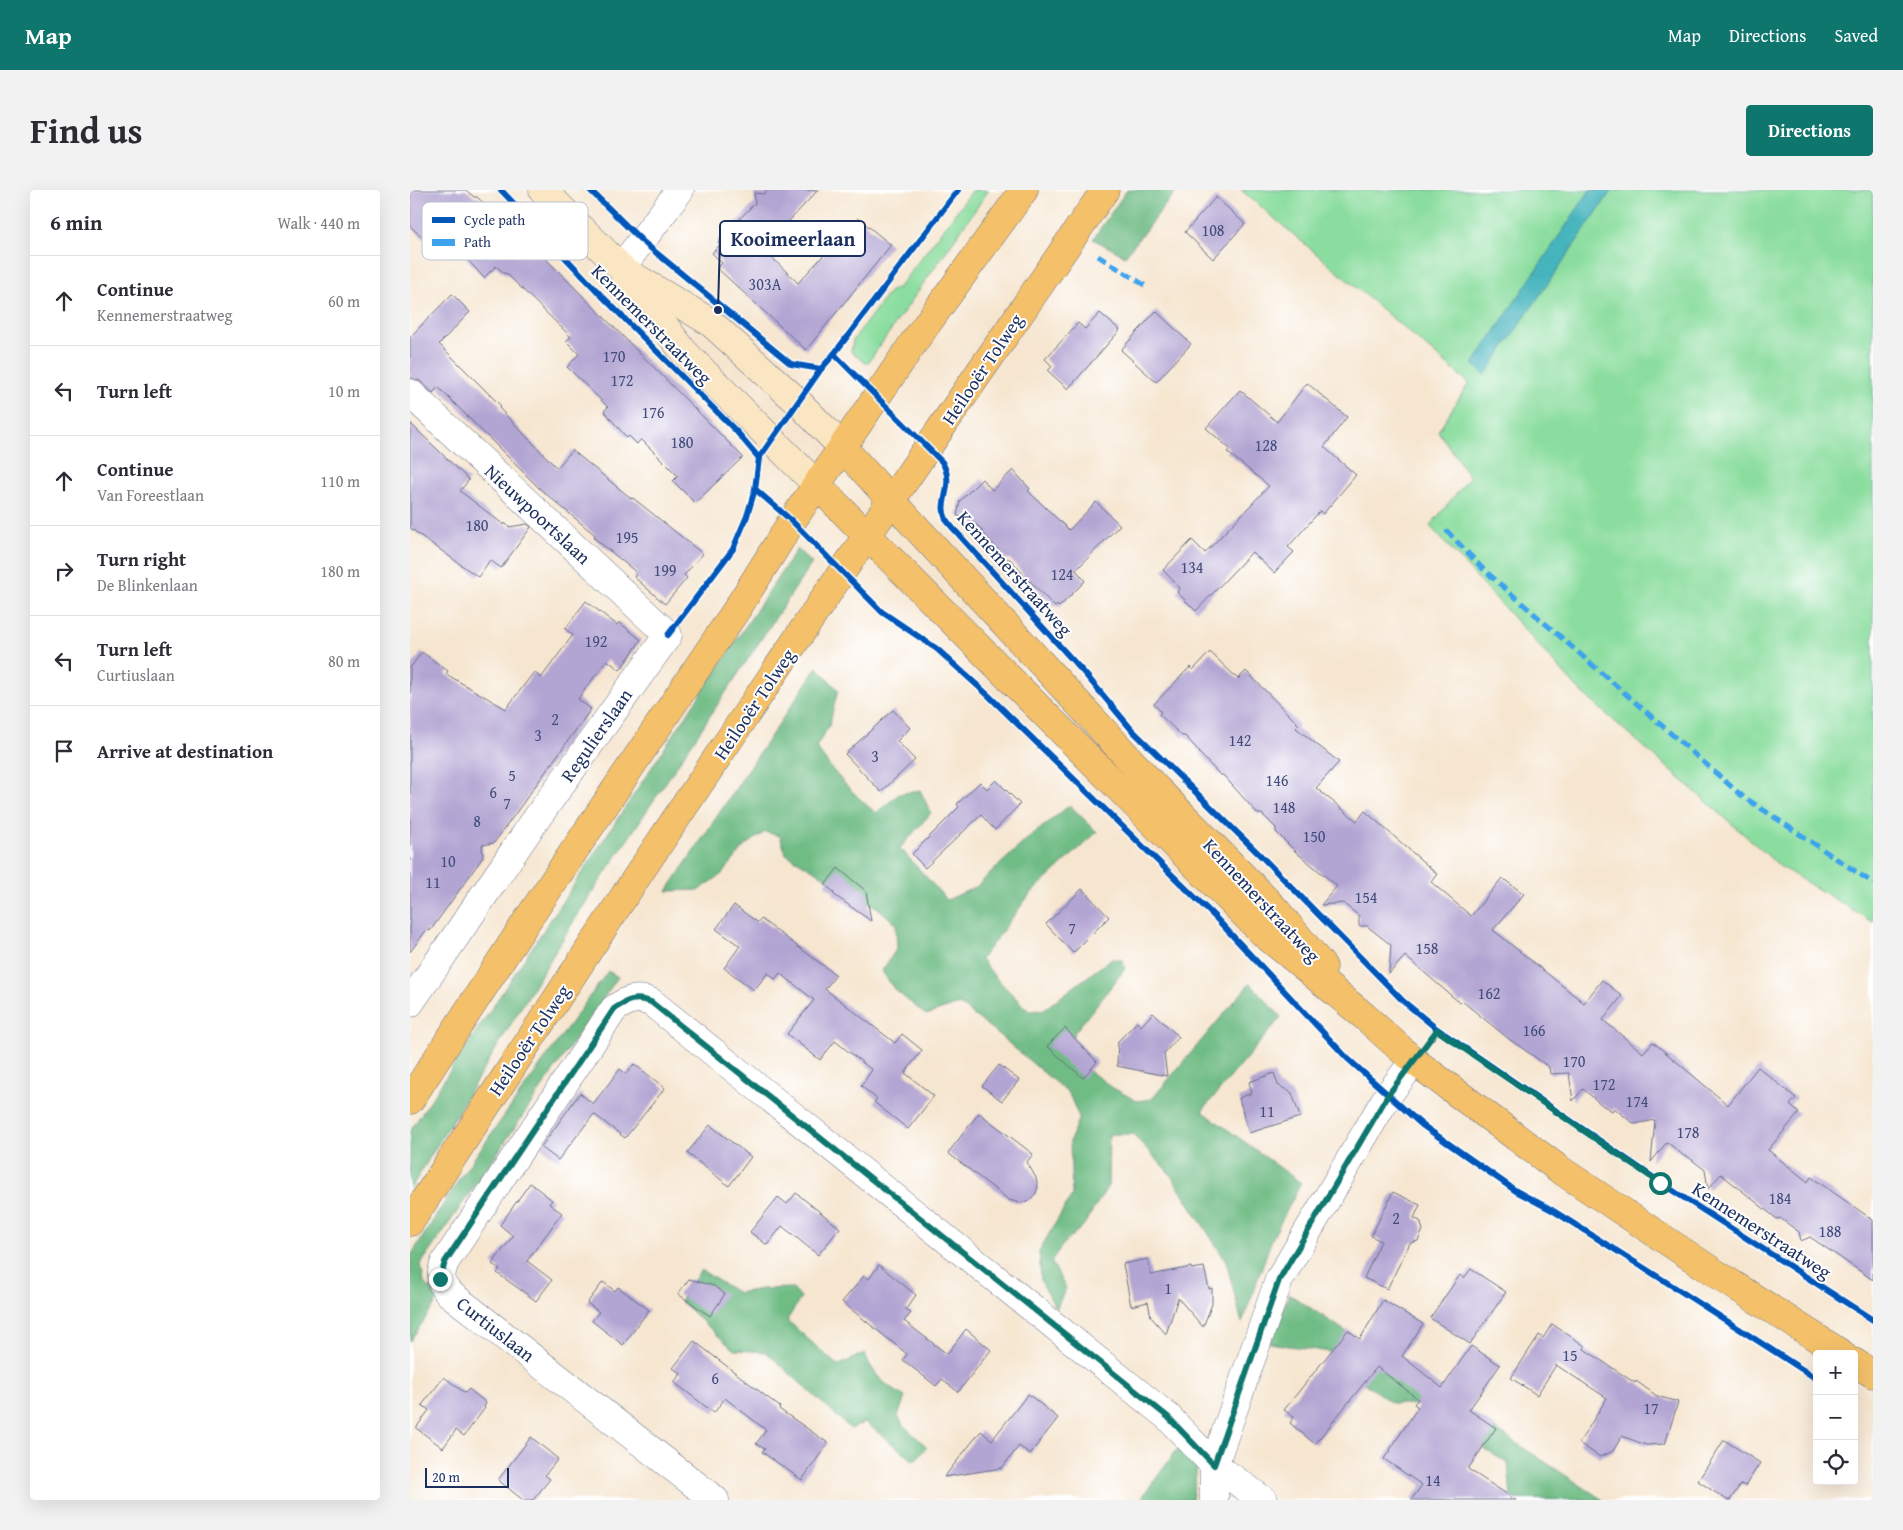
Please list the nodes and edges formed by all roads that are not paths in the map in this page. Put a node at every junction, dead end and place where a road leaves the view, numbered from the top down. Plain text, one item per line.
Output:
1 (543, 190) edge
2 (680, 190) edge
3 (1024, 190) edge
4 (1105, 190) edge
5 (555, 202) edge
6 (588, 236) edge
7 (620, 268) junction
8 (410, 393) edge
9 (843, 448) junction
10 (817, 485) junction
11 (892, 501) junction
12 (868, 536) junction
13 (668, 634) joint
14 (410, 1003) edge
15 (1364, 1016) junction
16 (1414, 1061) junction
17 (410, 1100) edge
18 (410, 1222) edge
19 (1836, 1350) edge
20 (1858, 1365) edge
21 (1873, 1374) edge
22 (1214, 1465) junction
23 (715, 1500) edge
24 (1214, 1500) edge
25 (1263, 1500) edge

1 - 5 main road, Kennemerstraatweg
2 - 7 street
3 - 9 main road
4 - 11 main road, Heilooër Tolweg
6 - 7 main road, Kennemerstraatweg
7 - 9 main road, Kennemerstraatweg
7 - 10 main road, Kennemerstraatweg
8 - 13 street, Nieuwpoortslaan
9 - 10 main road
9 - 11 main road, Kennemerstraatweg
10 - 12 main road, Kennemerstraatweg
10 - 17 main road
11 - 12 main road, Heilooër Tolweg
11 - 15 main road, Kennemerstraatweg
12 - 15 main road, Kennemerstraatweg
12 - 18 main road, Heilooër Tolweg
13 - 14 street, Regulierslaan
15 - 16 main road, Kennemerstraatweg
16 - 19 main road, Kennemerstraatweg
16 - 22 street
20 - 21 main road
22 - 23 street, Curtiuslaan
22 - 24 street
22 - 25 street

